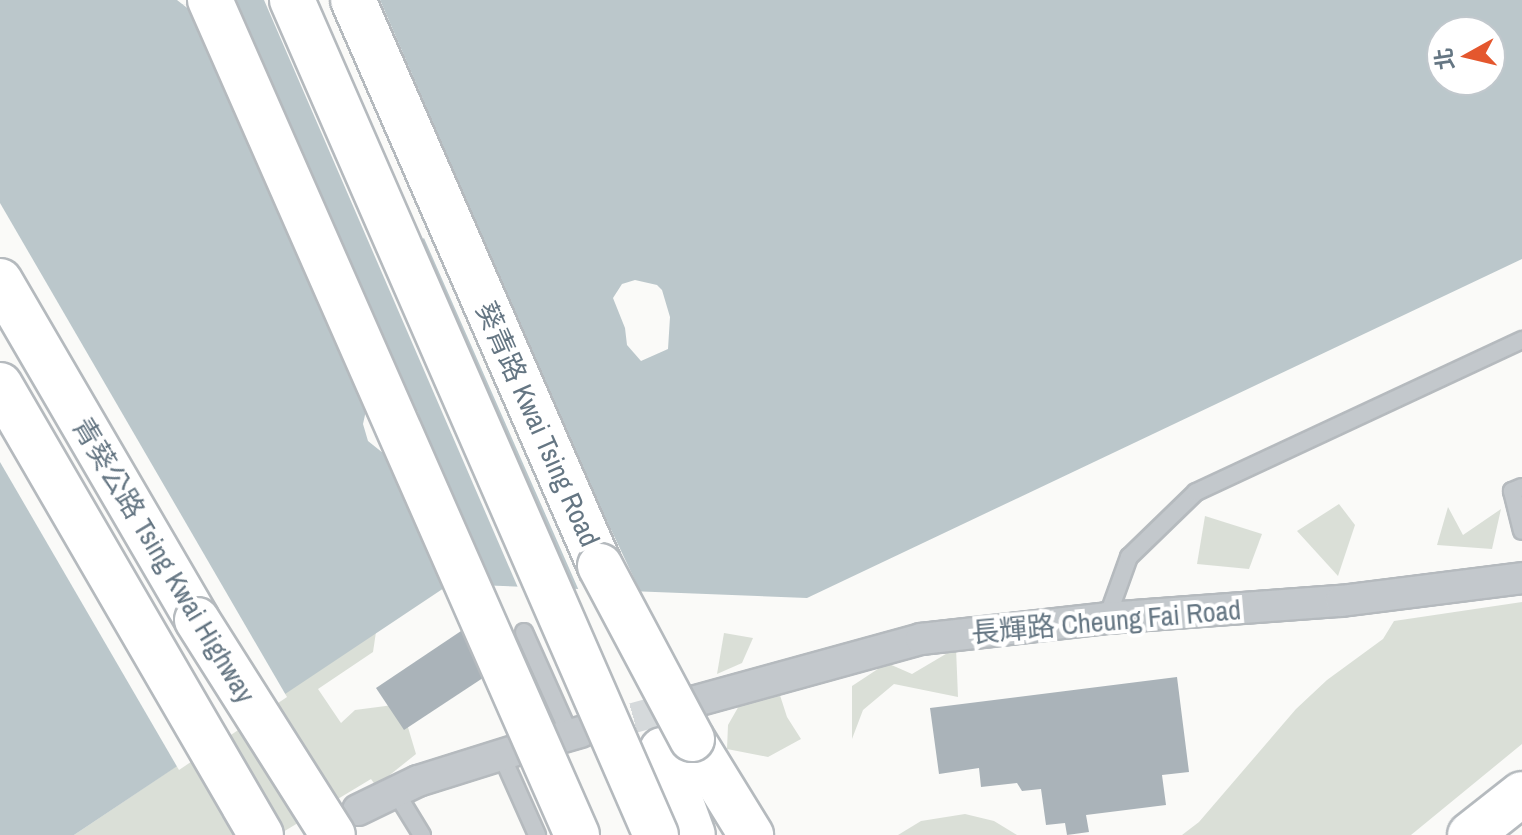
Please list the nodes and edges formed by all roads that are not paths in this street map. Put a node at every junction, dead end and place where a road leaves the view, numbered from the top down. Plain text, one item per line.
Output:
1 (210, 0) edge
2 (292, 0) edge
3 (353, 0) edge
4 (0, 281) edge
5 (1522, 340) edge
6 (0, 385) edge
7 (1522, 487) edge
8 (1522, 531) edge
9 (600, 566) junction
10 (1522, 578) edge
11 (1107, 618) junction
12 (524, 632) dead end
13 (696, 701) tunnel mouth
14 (569, 735) dead end
15 (507, 752) joint
16 (294, 773) junction
17 (395, 791) junction
18 (1522, 794) edge
19 (345, 822) edge
20 (261, 835) edge
21 (311, 835) edge
22 (422, 835) edge
23 (537, 835) edge
24 (577, 835) edge
25 (656, 835) edge
26 (693, 835) edge
27 (751, 835) edge
28 (1470, 835) edge

1 - 24 main road, bridge
2 - 25 main road, bridge
3 - 9 main road, 葵青路 Kwai Tsing Road
4 - 16 main road, 青葵公路 Tsing Kwai Highway, bridge
5 - 11 lane
6 - 20 main road, 青葵公路 Tsing Kwai Highway
7 - 8 lane
9 - 26 main road, bridge
9 - 27 main road, 葵青路 Kwai Tsing Road, bridge
10 - 11 street, 長輝路 Cheung Fai Road
11 - 13 street, 長輝路 Cheung Fai Road
12 - 14 lane
15 - 17 street
15 - 23 lane
16 - 19 main road, 青葵公路 Tsing Kwai Highway, bridge
16 - 21 lane, bridge
17 - 19 street
17 - 22 lane
18 - 28 main road

